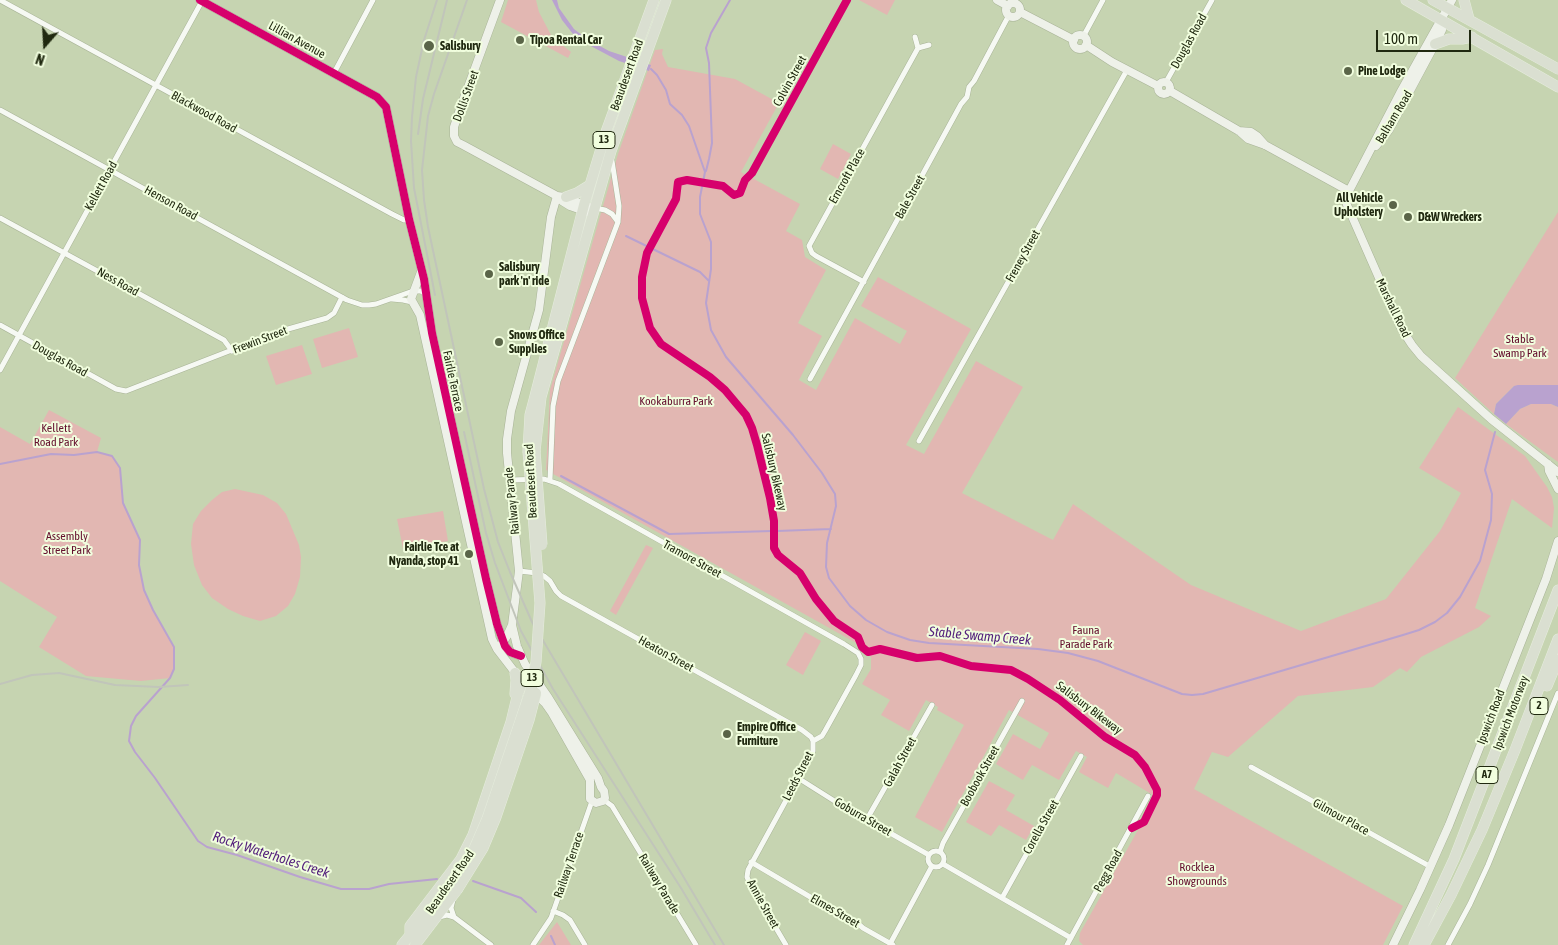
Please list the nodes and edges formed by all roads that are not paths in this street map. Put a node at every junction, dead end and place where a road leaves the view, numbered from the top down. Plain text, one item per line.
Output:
1 (0, 0) edge
2 (373, 0) edge
3 (500, 0) edge
4 (654, 0) edge
5 (666, 0) edge
6 (847, 0) edge
7 (997, 0) edge
8 (1103, 0) edge
9 (1212, 0) edge
10 (1406, 0) edge
11 (1433, 0) edge
12 (1464, 0) edge
13 (201, 1) edge
14 (1450, 4) edge
15 (1008, 6) junction
16 (1020, 12) junction
17 (1009, 15) junction
18 (1468, 19) junction
19 (1442, 20) junction
20 (1083, 36) junction
21 (915, 37) dead end
22 (1472, 37) junction
23 (1074, 40) junction
24 (1435, 44) junction
25 (929, 45) dead end
26 (1086, 45) junction
27 (918, 48) junction
28 (642, 49) junction
29 (1558, 69) edge
30 (1127, 70) junction
31 (334, 73) junction
32 (631, 77) junction
33 (1166, 82) junction
34 (156, 86) junction
35 (1158, 86) junction
36 (1558, 87) edge
37 (1170, 91) junction
38 (382, 101) joint
39 (0, 110) edge
40 (610, 151) junction
41 (1366, 158) junction
42 (110, 170) junction
43 (752, 173) dead end
44 (590, 185) junction
45 (1349, 191) junction
46 (562, 196) junction
47 (583, 208) junction
48 (594, 211) junction
49 (0, 218) edge
50 (409, 219) junction
51 (618, 222) junction
52 (65, 253) junction
53 (421, 272) junction
54 (864, 282) junction
55 (414, 291) junction
56 (426, 294) junction
57 (342, 297) junction
58 (391, 299) junction
59 (412, 302) junction
60 (0, 326) edge
61 (19, 336) junction
62 (232, 351) junction
63 (0, 370) edge
64 (810, 379) dead end
65 (121, 390) joint
66 (919, 441) dead end
67 (531, 451) junction
68 (1548, 464) junction
69 (1558, 472) edge
70 (510, 480) junction
71 (550, 480) junction
72 (1558, 489) edge
73 (1558, 541) edge
74 (519, 571) junction
75 (1558, 583) edge
76 (1558, 590) edge
77 (1553, 601) junction
78 (512, 625) junction
79 (1558, 639) edge
80 (503, 642) junction
81 (497, 649) junction
82 (521, 656) junction
83 (1558, 660) edge
84 (861, 665) joint
85 (515, 672) junction
86 (532, 674) junction
87 (526, 684) junction
88 (1558, 693) edge
89 (516, 700) junction
90 (1022, 701) dead end
91 (932, 704) dead end
92 (813, 741) junction
93 (1516, 750) junction
94 (501, 753) junction
95 (1080, 756) dead end
96 (1251, 767) dead end
97 (798, 778) junction
98 (601, 787) junction
99 (591, 790) junction
100 (1148, 796) dead end
101 (604, 800) junction
102 (592, 801) junction
103 (867, 820) junction
104 (940, 852) junction
105 (929, 855) junction
106 (751, 862) junction
107 (943, 864) junction
108 (932, 866) junction
109 (1431, 867) junction
110 (452, 891) junction
111 (1002, 898) junction
112 (553, 912) junction
113 (454, 917) junction
114 (436, 918) junction
115 (410, 933) junction
116 (1069, 941) edge
117 (892, 944) edge
118 (402, 945) edge
119 (415, 945) edge
120 (491, 945) edge
121 (533, 945) edge
122 (586, 945) edge
123 (696, 945) edge
124 (786, 945) edge
125 (1074, 945) edge
126 (1393, 945) edge
127 (1414, 945) edge
128 (1424, 945) edge
129 (1448, 945) edge

1 - 34 street, Blackwood Road
2 - 31 street
3 - 46 street, Dollis Street
4 - 28 highway, Beaudesert Road / 13
5 - 28 highway, Beaudesert Road / 13
6 - 43 street, Colvin Street
7 - 15 street
8 - 20 street
9 - 33 street, Douglas Road
10 - 19 highway
11 - 14 highway
12 - 18 highway
13 - 31 street, Lillian Avenue
13 - 34 street, Kellett Road
14 - 18 highway
14 - 19 street, Balham Road
15 - 16 street
15 - 17 street
16 - 17 street
16 - 23 street
17 - 54 street, Bale Street
18 - 29 highway
19 - 22 highway
19 - 24 street, Balham Road
19 - 41 street, Balham Road
20 - 23 street
20 - 26 street
21 - 27 street
22 - 24 highway
22 - 36 highway
23 - 26 street
24 - 41 street, Balham Road
25 - 27 street
26 - 30 street
27 - 54 street, Erncroft Place
28 - 32 highway, Beaudesert Road / 13
30 - 35 street
30 - 66 street, Freney Street
31 - 38 street, Lillian Avenue
32 - 40 highway, Beaudesert Road / 13
32 - 44 highway, Beaudesert Road / 13
33 - 35 street
33 - 37 street
34 - 42 street, Kellett Road
34 - 50 street, Blackwood Road
35 - 37 street
37 - 45 street
38 - 50 street, Fairlie Terrace
39 - 42 street, Henson Road
40 - 48 highway, Beaudesert Road / 13
40 - 51 street, Beaudesert Road
41 - 45 street, Balham Road
42 - 52 street, Kellett Road
42 - 57 street, Henson Road
44 - 46 highway
44 - 47 highway, Beaudesert Road / 13
45 - 68 street, Marshall Road
46 - 47 street
46 - 70 street, Railway Parade
47 - 48 street
47 - 67 highway, Beaudesert Road / 13
48 - 51 street
48 - 67 highway, Beaudesert Road / 13
49 - 52 street, Ness Road
50 - 53 street, Fairlie Terrace
51 - 71 street, Beaudesert Road
52 - 61 street, Kellett Road
52 - 62 street, Ness Road
53 - 55 street
53 - 56 street, Fairlie Terrace
54 - 64 street, Bale Street
55 - 56 street
55 - 58 street
55 - 59 street
56 - 80 street, Fairlie Terrace
57 - 58 street
57 - 62 street, Frewin Street
58 - 59 street
59 - 81 street, Fairlie Terrace
60 - 61 street, Douglas Road
61 - 63 street, Kellett Road
61 - 65 street, Douglas Road
62 - 65 street, Frewin Street
67 - 110 highway, Beaudesert Road / 13, bridge
68 - 69 street, Marshall Road
68 - 72 street, Marshall Road
70 - 71 street, Tramore Street
70 - 74 street, Railway Parade
71 - 84 street, Tramore Street
73 - 109 street, Ipswich Road
74 - 78 street, Railway Parade
74 - 92 street, Heaton Street
75 - 77 highway
76 - 77 highway, Ipswich Motorway / A7
77 - 127 highway, Ipswich Motorway / A7
78 - 80 street
78 - 82 street, Railway Parade
79 - 93 highway, Ipswich Motorway / A7
80 - 81 street
80 - 82 street
81 - 85 street, Fairlie Terrace
82 - 86 street, Railway Parade
83 - 93 highway, 2
84 - 92 street, Leeds Street
85 - 87 street, Fairlie Terrace
85 - 89 highway
86 - 87 highway
86 - 98 street, Railway Parade
87 - 89 highway
87 - 94 highway
87 - 99 street
88 - 129 street
89 - 94 highway
90 - 104 street, Boobook Street
91 - 103 street, Galah Street
92 - 97 street, Leeds Street
93 - 128 highway, Ipswich Motorway / A7
94 - 115 highway
95 - 111 street, Corella Street
96 - 109 street, Gilmour Place
97 - 103 street, Goburra Street
97 - 106 street, Leeds Street
98 - 99 street
98 - 101 street
99 - 102 street
100 - 116 street, Pegg Road
101 - 102 street
101 - 123 street, Railway Parade
102 - 112 street, Railway Terrace
103 - 105 street, Goburra Street
104 - 105 street
104 - 107 street
105 - 108 street
106 - 117 street, Elmes Street
106 - 124 street, Annie Street
107 - 108 street
107 - 111 street
108 - 117 street
109 - 126 street, Ipswich Road
110 - 113 street
110 - 114 highway, Beaudesert Road / 13
110 - 115 highway, Beaudesert Road / 13
111 - 116 street
112 - 121 street
112 - 122 street, Railway Terrace
113 - 114 street
113 - 120 street
114 - 119 highway, Beaudesert Road / 13
115 - 118 highway, Beaudesert Road / 13
116 - 125 street

